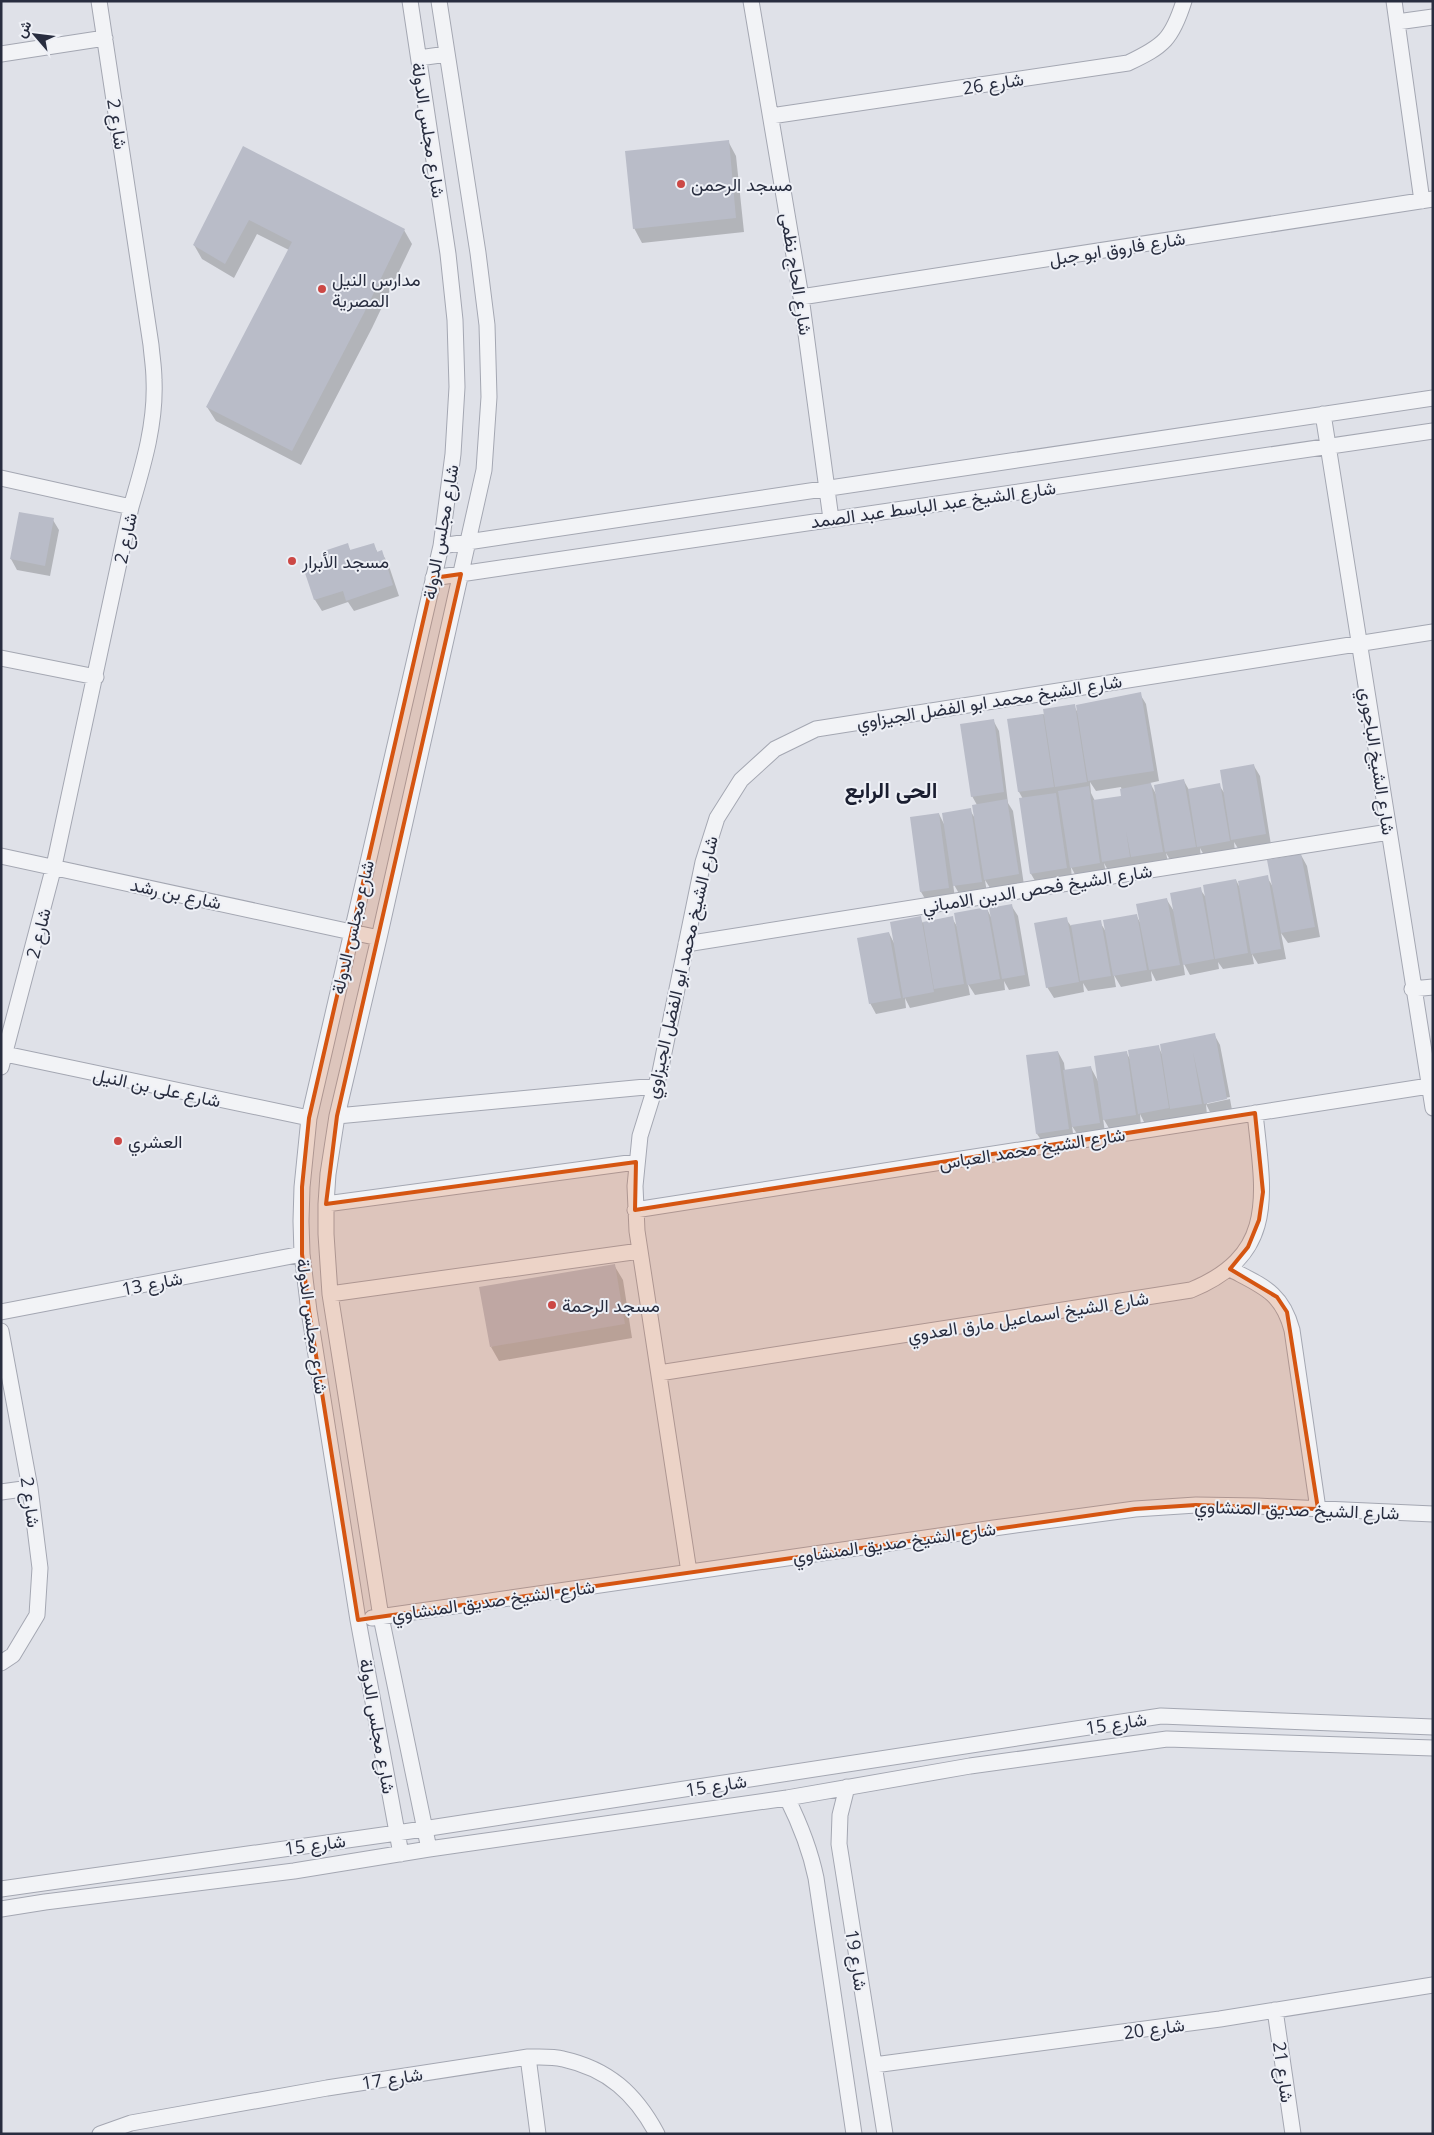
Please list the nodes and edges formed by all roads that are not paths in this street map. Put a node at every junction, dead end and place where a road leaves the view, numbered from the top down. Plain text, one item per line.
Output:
1 (99, 1) edge
2 (410, 1) edge
3 (438, 1) edge
4 (751, 1) edge
5 (1184, 1) edge
6 (1394, 1) edge
7 (1433, 17) edge
8 (1397, 22) junction
9 (105, 38) junction
10 (1, 54) edge
11 (447, 54) junction
12 (419, 58) junction
13 (771, 116) junction
14 (1427, 200) edge
15 (801, 297) junction
16 (1433, 398) edge
17 (1322, 414) junction
18 (1433, 431) edge
19 (1328, 446) junction
20 (1, 478) edge
21 (827, 488) junction
22 (131, 507) junction
23 (831, 519) junction
24 (468, 542) junction
25 (441, 546) junction
26 (461, 574) junction
27 (433, 578) junction
28 (1433, 632) edge
29 (1359, 643) junction
30 (1, 658) edge
31 (96, 677) junction
32 (1389, 832) junction
33 (1, 856) edge
34 (54, 866) junction
35 (351, 931) junction
36 (380, 938) junction
37 (686, 944) junction
38 (1433, 987) edge
39 (1412, 989) junction
40 (2, 1062) edge
41 (656, 1086) junction
42 (1429, 1086) junction
43 (1433, 1108) edge
44 (1255, 1114) junction
45 (337, 1116) junction
46 (309, 1118) junction
47 (636, 1162) junction
48 (326, 1204) junction
49 (635, 1210) junction
50 (640, 1251) junction
51 (302, 1254) junction
52 (1230, 1269) junction
53 (332, 1301) junction
54 (309, 1311) junction
55 (1, 1312) edge
56 (1, 1331) edge
57 (659, 1373) junction
58 (30, 1488) junction
59 (1, 1492) edge
60 (1318, 1509) junction
61 (1433, 1514) edge
62 (689, 1572) junction
63 (381, 1617) junction
64 (358, 1620) junction
65 (1, 1663) edge
66 (1433, 1727) edge
67 (966, 1747) junction
68 (1433, 1748) edge
69 (970, 1766) junction
70 (847, 1787) junction
71 (787, 1798) junction
72 (425, 1828) junction
73 (397, 1833) junction
74 (429, 1850) junction
75 (401, 1854) junction
76 (1, 1889) edge
77 (1, 1909) edge
78 (1433, 1985) edge
79 (1275, 2010) junction
80 (528, 2057) junction
81 (874, 2066) junction
82 (100, 2134) edge
83 (538, 2134) edge
84 (657, 2134) edge
85 (854, 2134) edge
86 (885, 2134) edge
87 (1293, 2134) edge

1 - 9 street, شارع 2
2 - 12 street, شارع مجلس الدولة
3 - 11 street, شارع مجلس الدولة
4 - 13 street, شارع الحاج نظمى
5 - 13 street, شارع 26
6 - 8 street
7 - 8 street
8 - 14 street
9 - 10 street
9 - 22 street, شارع 2
11 - 12 street
11 - 24 street, شارع مجلس الدولة
12 - 25 street, شارع مجلس الدولة
13 - 15 street, شارع الحاج نظمى
14 - 15 street, شارع فاروق ابو جبل
15 - 21 street, شارع الحاج نظمى
16 - 17 street, شارع الشيخ عبد الباسط عبد الصمد
17 - 19 street, شارع الشيخ الباجوري
17 - 21 street, شارع الشيخ عبد الباسط عبد الصمد
18 - 19 street, شارع الشيخ عبد الباسط عبد الصمد
19 - 23 street, شارع الشيخ عبد الباسط عبد الصمد
19 - 29 street, شارع الشيخ الباجوري
20 - 22 street
21 - 23 street, شارع الحاج نظمى
21 - 24 street, شارع الشيخ عبد الباسط عبد الصمد
22 - 31 street, شارع 2
23 - 26 street, شارع الشيخ عبد الباسط عبد الصمد
24 - 25 street, شارع الشيخ عبد الباسط عبد الصمد
24 - 26 street, شارع مجلس الدولة
25 - 27 street, شارع مجلس الدولة
26 - 27 street, شارع الشيخ عبد الباسط عبد الصمد
26 - 36 street, شارع مجلس الدولة
27 - 35 street, شارع مجلس الدولة
28 - 29 street, شارع الشيخ محمد ابو الفضل الجيزاوي
29 - 32 street, شارع الشيخ الباجوري
29 - 37 street, شارع الشيخ محمد ابو الفضل الجيزاوي
30 - 31 street
31 - 34 street, شارع 2
32 - 37 street, شارع الشيخ فحص الدين الامباني
32 - 39 street, شارع الشيخ الباجوري
33 - 34 street, شارع بن رشد
34 - 35 street, شارع بن رشد
34 - 40 street, شارع 2
35 - 36 street, شارع بن رشد
35 - 46 street, شارع مجلس الدولة
36 - 45 street, شارع مجلس الدولة
37 - 41 street, شارع الشيخ محمد ابو الفضل الجيزاوي
38 - 39 street
39 - 42 street, شارع الشيخ الباجوري
40 - 46 street, شارع على بن النيل
41 - 45 street
41 - 47 street, شارع الشيخ محمد ابو الفضل الجيزاوي
42 - 43 street, شارع الشيخ الباجوري
42 - 44 street, شارع الشيخ محمد العباس
44 - 49 street, شارع الشيخ محمد العباس
44 - 52 street, شارع الشيخ اسماعيل مارق العدوي
45 - 48 street, شارع مجلس الدولة
46 - 51 street, شارع مجلس الدولة
47 - 48 street
47 - 49 street, شارع الشيخ محمد ابو الفضل الجيزاوي
48 - 53 street, شارع مجلس الدولة
49 - 50 street, شارع الشيخ محمد ابو الفضل الجيزاوي
50 - 53 street
50 - 57 street, شارع الشيخ محمد ابو الفضل الجيزاوي
51 - 54 street, شارع مجلس الدولة
51 - 55 street, شارع 13
52 - 57 street, شارع الشيخ اسماعيل مارق العدوي
52 - 60 street
53 - 54 street
53 - 63 street, شارع مجلس الدولة
54 - 64 street, شارع مجلس الدولة
56 - 58 street, شارع 2
57 - 62 street, شارع الشيخ محمد ابو الفضل الجيزاوي
58 - 59 street
58 - 65 street, شارع 2
60 - 61 street, شارع الشيخ صديق المنشاوي
60 - 62 street, شارع الشيخ صديق المنشاوي
62 - 63 street, شارع الشيخ صديق المنشاوي
63 - 64 street, شارع الشيخ صديق المنشاوي
63 - 72 street, شارع مجلس الدولة
64 - 73 street, شارع مجلس الدولة
66 - 67 street, شارع 15
67 - 69 street
67 - 72 street, شارع 15
68 - 69 street, شارع 15
69 - 70 street, شارع 15
70 - 71 street, شارع 15
70 - 81 street, شارع 19
71 - 74 street, شارع 15
71 - 85 street, شارع 19
72 - 73 street, شارع 15
72 - 74 street, شارع مجلس الدولة
73 - 75 street, شارع مجلس الدولة
73 - 76 street, شارع 15
74 - 75 street, شارع 15
75 - 77 street, شارع 15
78 - 79 street, شارع 20
79 - 81 street, شارع 20
79 - 87 street, شارع 21
80 - 82 street, شارع 17
80 - 83 street
80 - 84 street, شارع 17
81 - 86 street, شارع 19

